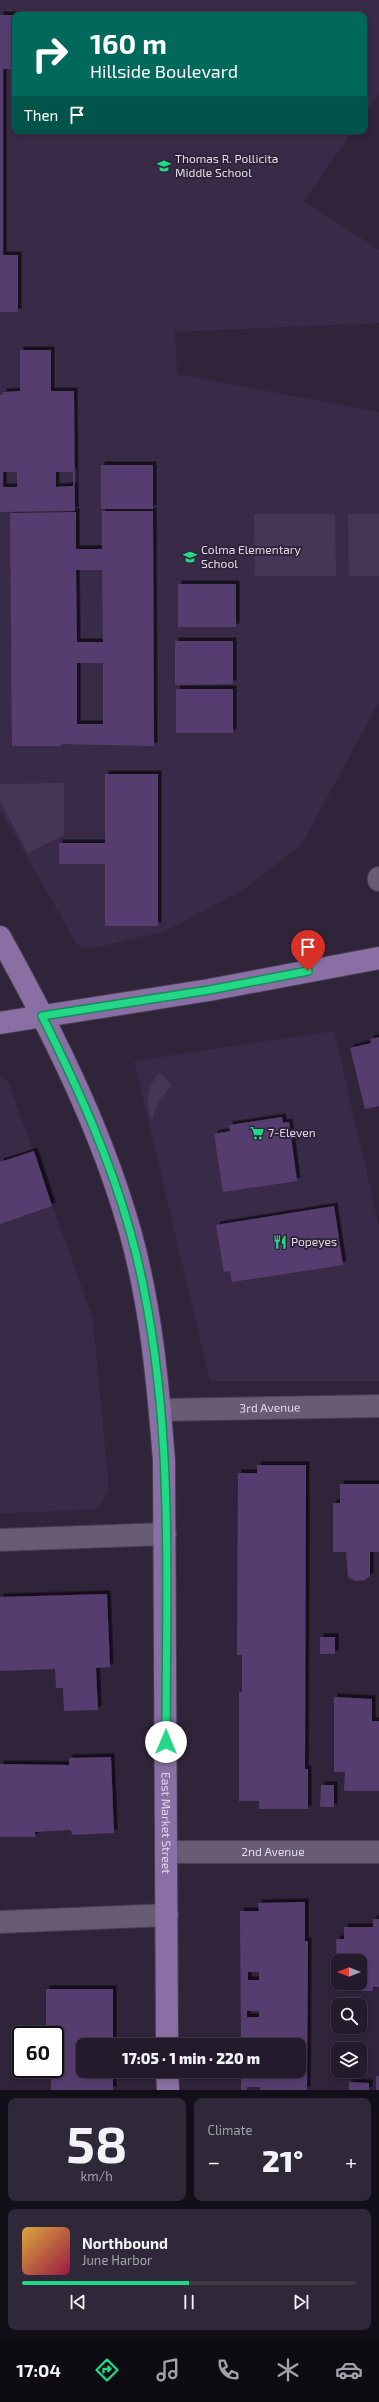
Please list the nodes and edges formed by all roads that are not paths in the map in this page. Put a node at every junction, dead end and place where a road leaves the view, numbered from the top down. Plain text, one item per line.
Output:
1 (0, 937) edge
2 (379, 958) edge
3 (42, 1016) junction
4 (0, 1023) edge
5 (379, 1406) edge
6 (160, 1410) junction
7 (166, 1534) junction
8 (0, 1540) edge
9 (166, 1852) junction
10 (379, 1852) edge
11 (166, 1915) junction
12 (0, 1922) edge
13 (167, 2038) edge
14 (167, 2078) edge
15 (168, 2090) edge

1 - 3 main road, East Market Street
2 - 3 main road
3 - 4 main road
3 - 6 main road, East Market Street
5 - 6 street, 3rd Avenue
6 - 7 main road, East Market Street
7 - 8 street
7 - 9 main road, East Market Street
9 - 10 street, 2nd Avenue
9 - 11 main road, East Market Street
11 - 12 street
11 - 13 main road, East Market Street
14 - 15 main road

